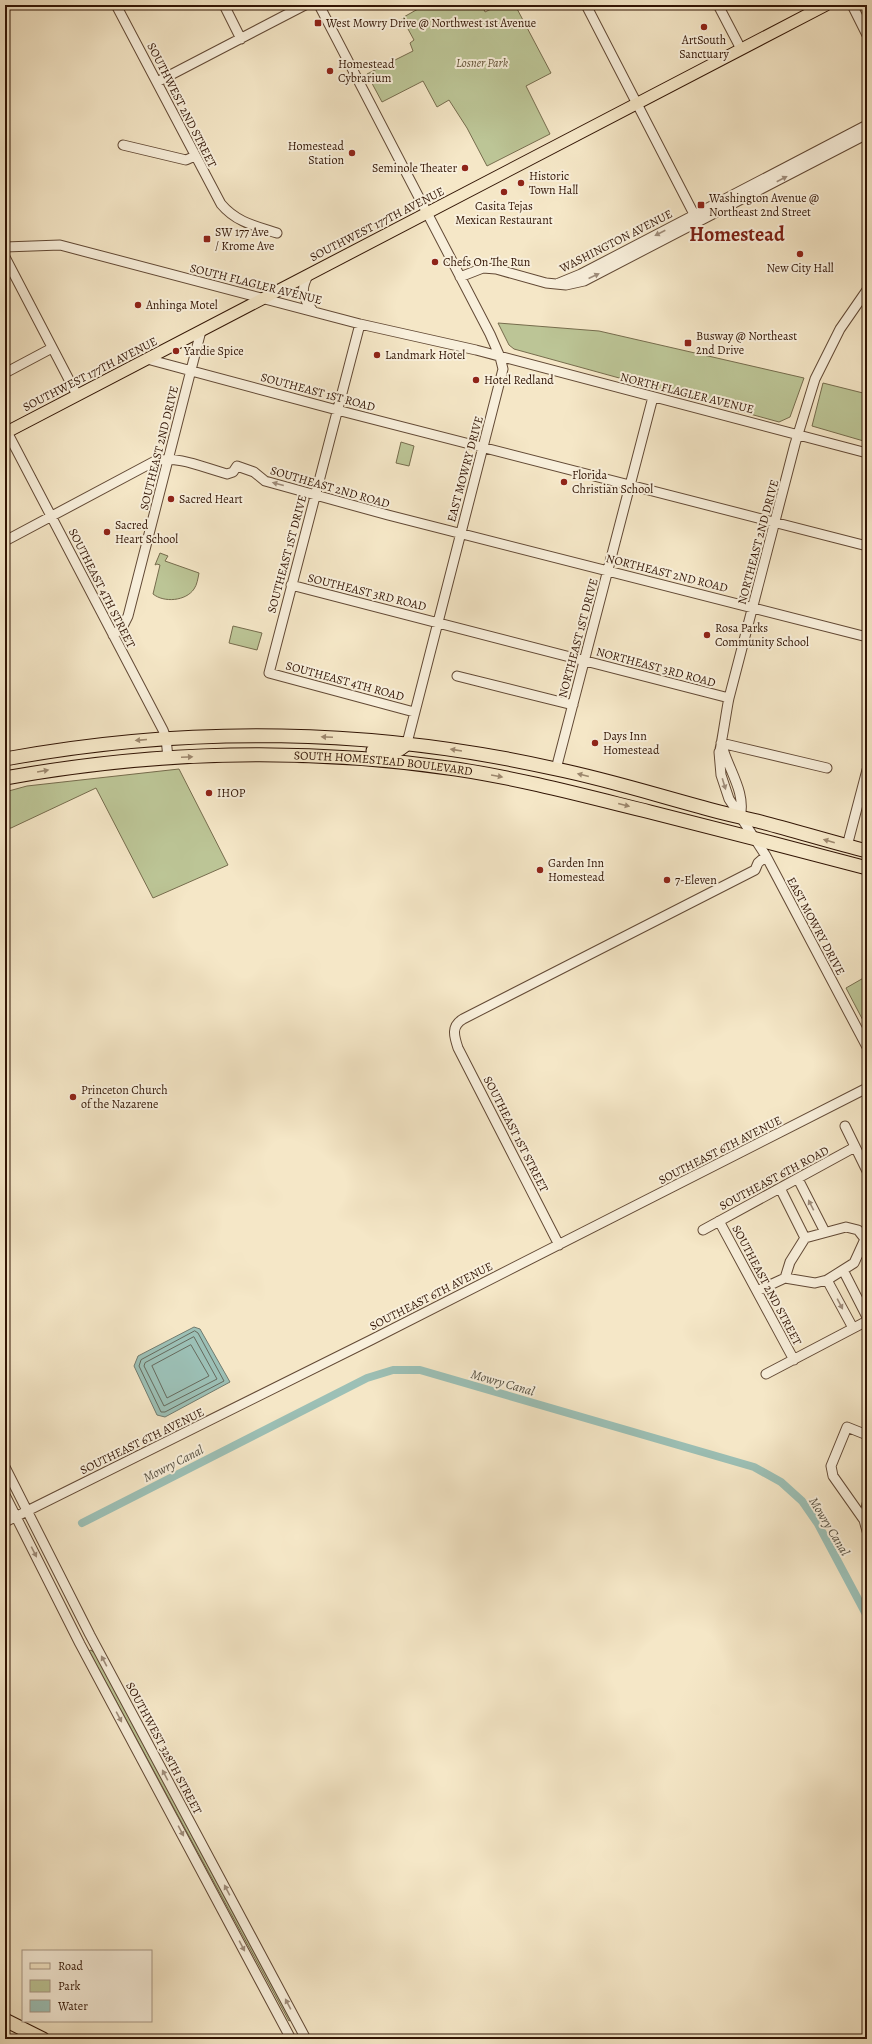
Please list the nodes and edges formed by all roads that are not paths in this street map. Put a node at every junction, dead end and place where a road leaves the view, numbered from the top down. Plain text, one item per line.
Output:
1 (116, 5) edge
2 (224, 5) edge
3 (305, 5) edge
4 (319, 5) edge
5 (718, 5) edge
6 (826, 5) edge
7 (852, 5) edge
8 (586, 6) edge
9 (867, 35) edge
10 (241, 39) junction
11 (741, 49) junction
12 (157, 82) junction
13 (636, 104) junction
14 (867, 125) edge
15 (867, 134) edge
16 (123, 145) dead end
17 (195, 156) junction
18 (426, 213) junction
19 (696, 219) junction
20 (277, 233) dead end
21 (5, 247) edge
22 (5, 257) edge
23 (309, 274) junction
24 (460, 277) junction
25 (867, 290) edge
26 (263, 298) junction
27 (313, 311) junction
28 (360, 324) junction
29 (201, 331) junction
30 (52, 348) junction
31 (500, 357) junction
32 (147, 359) junction
33 (190, 371) junction
34 (5, 373) edge
35 (77, 395) junction
36 (653, 397) junction
37 (337, 410) junction
38 (6, 431) edge
39 (798, 434) junction
40 (484, 447) junction
41 (867, 453) edge
42 (169, 459) junction
43 (630, 486) junction
44 (315, 495) junction
45 (52, 516) junction
46 (775, 523) junction
47 (461, 533) junction
48 (5, 541) edge
49 (867, 546) edge
50 (607, 570) junction
51 (291, 584) junction
52 (753, 607) junction
53 (437, 622) junction
54 (112, 635) junction
55 (867, 637) edge
56 (584, 660) junction
57 (269, 673) joint
58 (457, 676) dead end
59 (729, 698) junction
60 (572, 705) junction
61 (414, 712) junction
62 (166, 738) junction
63 (407, 743) junction
64 (721, 746) junction
65 (316, 756) junction
66 (168, 758) junction
67 (504, 758) junction
68 (5, 759) edge
69 (412, 763) junction
70 (827, 768) dead end
71 (556, 769) junction
72 (867, 770) edge
73 (5, 778) edge
74 (740, 817) junction
75 (754, 838) junction
76 (847, 846) junction
77 (867, 851) edge
78 (766, 856) junction
79 (867, 868) edge
80 (755, 870) junction
81 (774, 872) junction
82 (867, 1047) edge
83 (867, 1088) edge
84 (844, 1126) dead end
85 (855, 1148) junction
86 (867, 1171) edge
87 (798, 1179) junction
88 (780, 1188) junction
89 (719, 1221) junction
90 (867, 1226) edge
91 (704, 1230) dead end
92 (858, 1230) junction
93 (825, 1232) junction
94 (805, 1238) junction
95 (866, 1238) edge
96 (560, 1245) junction
97 (843, 1270) junction
98 (785, 1278) junction
99 (827, 1280) junction
100 (757, 1291) junction
101 (867, 1317) edge
102 (867, 1321) edge
103 (853, 1328) junction
104 (794, 1360) junction
105 (766, 1374) dead end
106 (867, 1435) edge
107 (5, 1466) edge
108 (5, 1495) edge
109 (867, 1504) edge
110 (27, 1510) junction
111 (16, 1517) junction
112 (864, 1520) junction
113 (5, 1522) edge
114 (867, 1531) edge
115 (5, 2020) edge
116 (44, 2039) edge
117 (291, 2039) edge
118 (306, 2039) edge

1 - 12 street, SOUTHWEST 2ND STREET
2 - 10 street
3 - 10 street
4 - 18 street, EAST MOWRY DRIVE
5 - 11 street
6 - 11 main road, SOUTHWEST 177TH AVENUE
7 - 9 street
8 - 13 street
10 - 12 street
11 - 13 main road, SOUTHWEST 177TH AVENUE
12 - 17 street, SOUTHWEST 2ND STREET
13 - 18 main road, SOUTHWEST 177TH AVENUE
13 - 19 street
14 - 19 street, WASHINGTON AVENUE
19 -> 15 street, WASHINGTON AVENUE
16 - 17 street
17 - 20 street, SOUTHWEST 2ND STREET
18 - 23 main road, SOUTHWEST 177TH AVENUE
18 - 24 street, EAST MOWRY DRIVE
19 - 24 street, WASHINGTON AVENUE
21 - 26 street, SOUTH FLAGLER AVENUE
22 - 30 street
23 - 26 main road, SOUTHWEST 177TH AVENUE
23 - 27 street
24 - 31 street, EAST MOWRY DRIVE
25 - 39 street, NORTHEAST 2ND DRIVE
26 - 27 street, SOUTH FLAGLER AVENUE
26 - 29 main road, SOUTHWEST 177TH AVENUE
27 - 28 street, SOUTH FLAGLER AVENUE
28 - 31 street, SOUTH FLAGLER AVENUE
28 - 37 street, SOUTHEAST 1ST DRIVE
29 - 32 main road, SOUTHWEST 177TH AVENUE
29 - 33 street, SOUTHEAST 2ND DRIVE
30 - 34 street
30 - 35 street
31 - 36 street, NORTH FLAGLER AVENUE
31 - 40 street, EAST MOWRY DRIVE
32 - 33 street, SOUTHEAST 1ST ROAD
32 - 35 main road, SOUTHWEST 177TH AVENUE
33 - 37 street, SOUTHEAST 1ST ROAD
33 - 42 street, SOUTHEAST 2ND DRIVE
35 - 38 main road, SOUTHWEST 177TH AVENUE
36 - 39 street, NORTH FLAGLER AVENUE
36 - 43 street, NORTHEAST 1ST DRIVE
37 - 40 street, SOUTHEAST 1ST ROAD
37 - 44 street, SOUTHEAST 1ST DRIVE
38 - 45 street, SOUTHEAST 4TH STREET
39 - 41 street, NORTH FLAGLER AVENUE
39 - 46 street, NORTHEAST 2ND DRIVE
40 - 43 street, SOUTHEAST 1ST ROAD
40 - 47 street, EAST MOWRY DRIVE
44 -> 42 street, SOUTHEAST 2ND ROAD
42 - 45 street, SOUTHEAST 2ND ROAD
42 - 54 street, SOUTHEAST 2ND DRIVE
43 - 46 street, SOUTHEAST 1ST ROAD
43 - 50 street, NORTHEAST 1ST DRIVE
44 - 47 street, SOUTHEAST 2ND ROAD
44 - 51 street, SOUTHEAST 1ST DRIVE
45 - 48 street, SOUTHEAST 2ND ROAD
45 - 54 street, SOUTHEAST 4TH STREET
46 - 49 street, SOUTHEAST 1ST ROAD
46 - 52 street, NORTHEAST 2ND DRIVE
47 - 50 street, NORTHEAST 2ND ROAD
47 - 53 street, EAST MOWRY DRIVE
50 - 52 street, NORTHEAST 2ND ROAD
50 - 56 street, NORTHEAST 1ST DRIVE
51 - 53 street, SOUTHEAST 3RD ROAD
51 - 57 street, SOUTHEAST 1ST DRIVE
52 - 55 street, NORTHEAST 2ND ROAD
52 - 59 street, NORTHEAST 2ND DRIVE
53 - 56 street, NORTHEAST 3RD ROAD
53 - 61 street, EAST MOWRY DRIVE
54 - 62 street, SOUTHEAST 4TH STREET
56 - 59 street, NORTHEAST 3RD ROAD
56 - 60 street, NORTHEAST 1ST DRIVE
57 - 61 street, SOUTHEAST 4TH ROAD
58 - 60 street
59 - 64 street, NORTHEAST 2ND DRIVE
60 - 71 street, NORTHEAST 1ST DRIVE
61 - 63 street, EAST MOWRY DRIVE
63 -> 62 highway, SOUTH HOMESTEAD BOULEVARD
62 - 66 street, SOUTHEAST 4TH STREET
62 -> 68 highway, SOUTH HOMESTEAD BOULEVARD
63 - 65 highway
67 -> 63 highway, SOUTH HOMESTEAD BOULEVARD
64 - 70 street
64 - 74 street
66 -> 65 highway, SOUTH HOMESTEAD BOULEVARD
65 - 69 highway, SOUTH HOMESTEAD BOULEVARD
73 -> 66 highway, SOUTH HOMESTEAD BOULEVARD
67 - 69 highway
67 - 71 highway, SOUTH HOMESTEAD BOULEVARD
69 -> 75 highway, SOUTH HOMESTEAD BOULEVARD
74 -> 71 highway, SOUTH HOMESTEAD BOULEVARD
72 - 76 street
74 - 75 street, EAST MOWRY DRIVE
76 -> 74 highway, SOUTH HOMESTEAD BOULEVARD
75 - 78 street, EAST MOWRY DRIVE
75 - 79 highway, SOUTH HOMESTEAD BOULEVARD
76 - 77 highway, SOUTH HOMESTEAD BOULEVARD
78 - 80 street
78 - 81 street, EAST MOWRY DRIVE
80 - 81 street
80 - 96 street, SOUTHEAST 1ST STREET
81 - 82 street, EAST MOWRY DRIVE
83 - 96 street, SOUTHEAST 6TH AVENUE
84 - 85 street
85 - 86 street
85 - 87 street, SOUTHEAST 6TH ROAD
87 - 88 street, SOUTHEAST 6TH ROAD
93 -> 87 street
88 - 89 street, SOUTHEAST 6TH ROAD
88 - 94 street
89 - 91 street, SOUTHEAST 6TH ROAD
89 - 100 street, SOUTHEAST 2ND STREET
90 - 92 street
92 - 93 street
92 - 95 street
93 - 94 street
94 - 98 street
95 - 97 street
96 - 110 street, SOUTHEAST 6TH AVENUE
97 - 99 street
97 - 101 street
98 - 99 street
98 - 100 street
99 -> 103 street
100 - 104 street, SOUTHEAST 2ND STREET
102 - 103 street
103 - 104 street
104 - 105 street
106 - 112 street
107 - 110 street, SOUTHWEST 328TH STREET
108 - 111 street, SOUTHWEST 328TH STREET
109 - 112 street
110 - 111 street, SOUTHEAST 6TH AVENUE
118 -> 110 street, SOUTHWEST 328TH STREET
111 - 113 street, SOUTHEAST 6TH AVENUE
111 -> 117 street, SOUTHWEST 328TH STREET
112 - 114 street
115 - 116 highway

